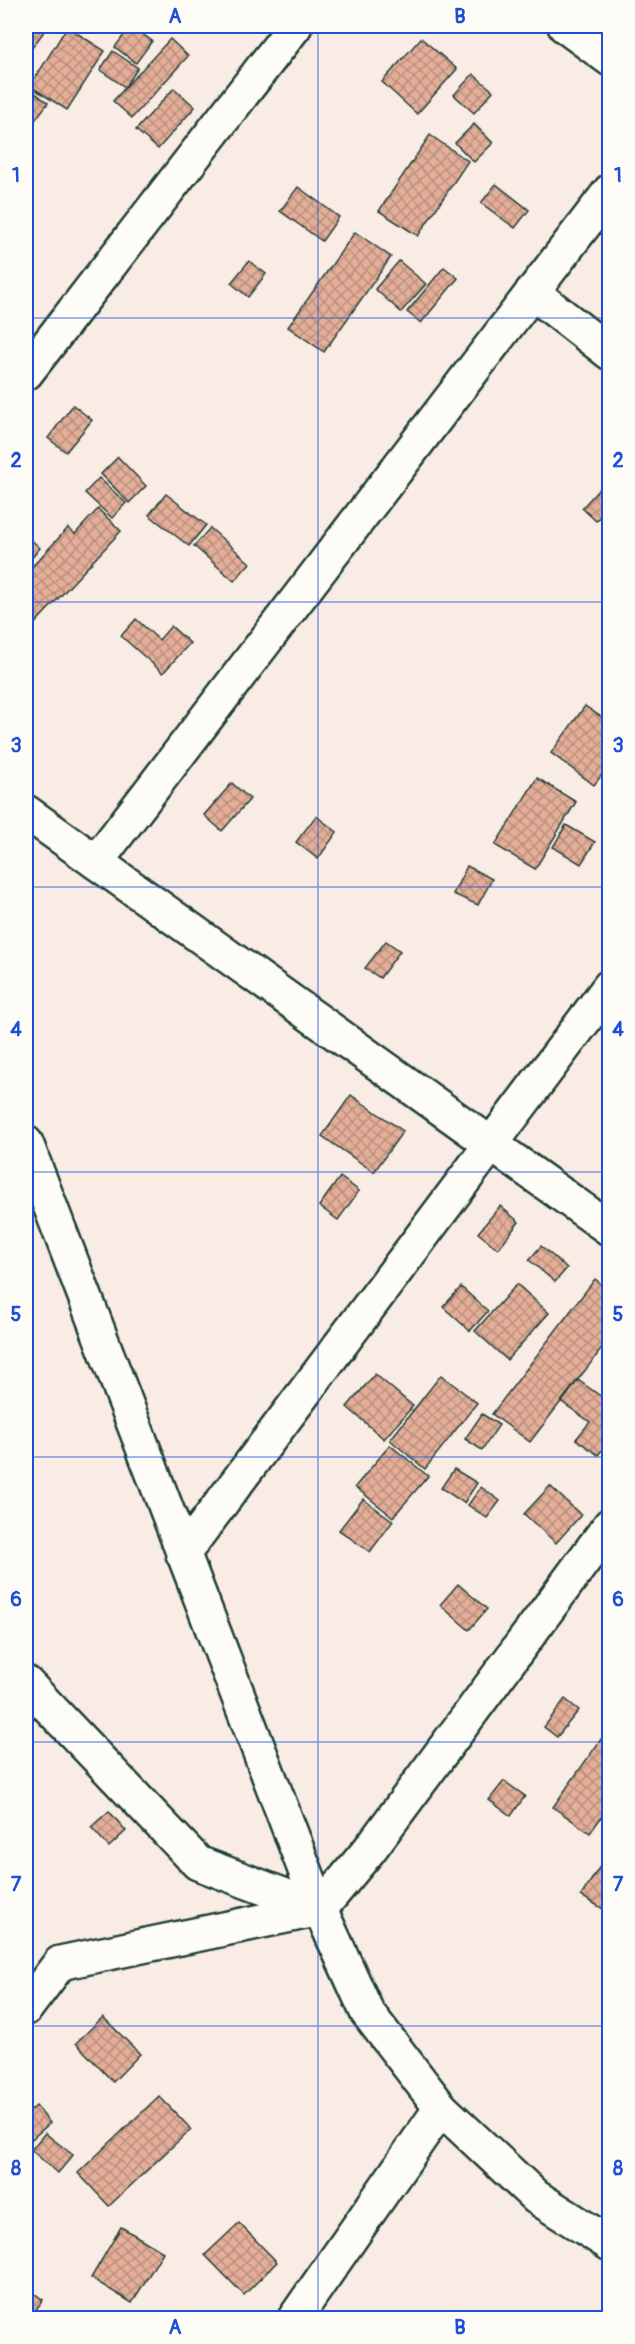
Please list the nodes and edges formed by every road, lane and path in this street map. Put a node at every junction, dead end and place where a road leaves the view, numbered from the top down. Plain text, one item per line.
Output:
1 (295, 26) edge
2 (565, 26) edge
3 (609, 59) edge
4 (609, 191) edge
5 (532, 292) junction
6 (609, 353) edge
7 (26, 373) edge
8 (26, 812) edge
9 (96, 862) junction
10 (609, 987) edge
11 (26, 1143) edge
12 (491, 1144) junction
13 (609, 1229) edge
14 (609, 1525) edge
15 (183, 1554) junction
16 (26, 1683) edge
17 (320, 1909) junction
18 (26, 2008) edge
19 (441, 2108) junction
20 (609, 2244) edge
21 (295, 2319) edge

1 - 7 street
2 - 3 street
4 - 5 street
5 - 6 street
5 - 9 street
8 - 9 street
9 - 12 street
10 - 12 street
11 - 15 street
12 - 13 street
12 - 15 street
14 - 17 street
15 - 17 street
16 - 17 street
17 - 18 street
17 - 19 street
19 - 20 street
19 - 21 street

